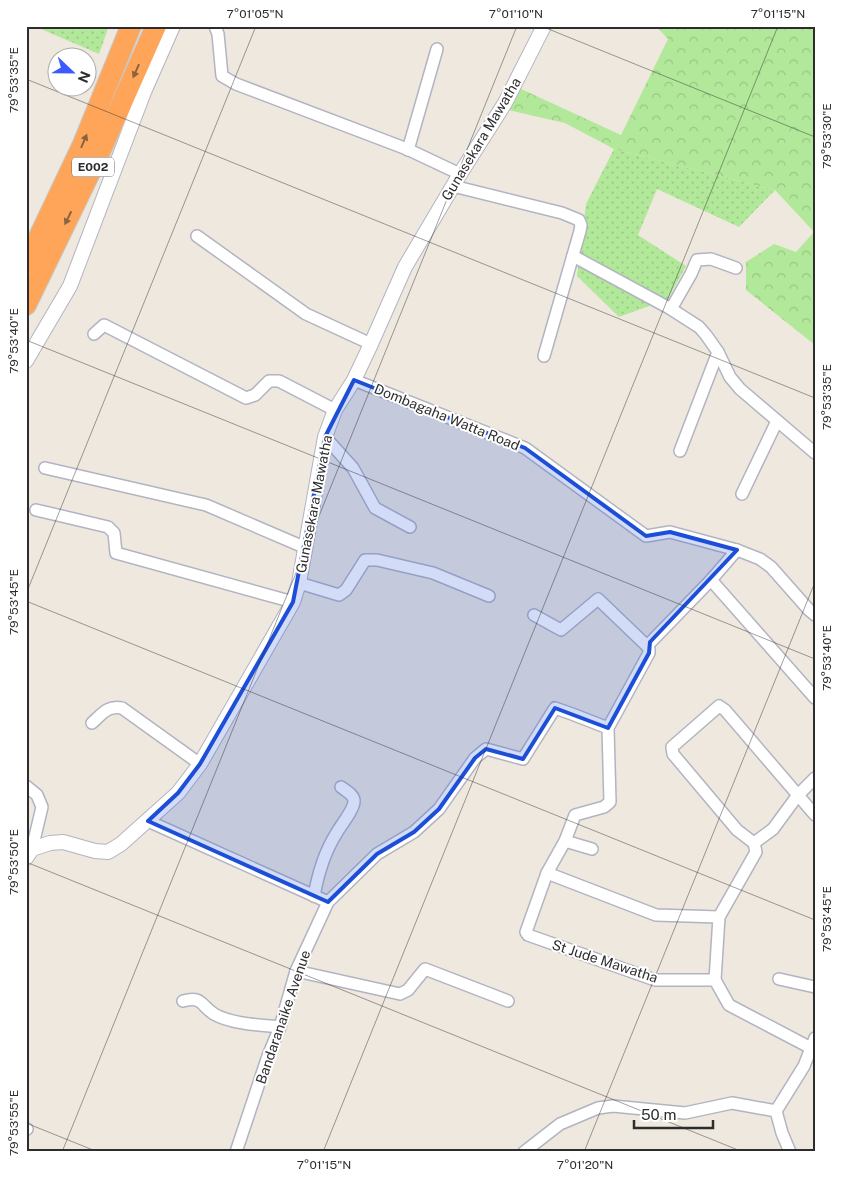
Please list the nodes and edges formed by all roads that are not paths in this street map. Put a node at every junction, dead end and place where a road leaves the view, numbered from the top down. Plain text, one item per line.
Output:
1 (131, 26) edge
2 (156, 26) edge
3 (173, 26) edge
4 (215, 26) edge
5 (544, 26) edge
6 (438, 49) dead end
7 (408, 150) junction
8 (460, 174) junction
9 (453, 186) junction
10 (197, 236) dead end
11 (573, 256) junction
12 (26, 264) edge
13 (736, 268) dead end
14 (26, 305) edge
15 (672, 309) junction
16 (94, 334) dead end
17 (372, 344) junction
18 (718, 352) junction
19 (544, 356) dead end
20 (26, 361) edge
21 (354, 380) junction
22 (335, 410) junction
23 (777, 421) junction
24 (325, 437) junction
25 (680, 451) dead end
26 (815, 454) edge
27 (45, 468) dead end
28 (742, 494) dead end
29 (36, 510) dead end
30 (410, 527) dead end
31 (306, 548) junction
32 (737, 550) junction
33 (711, 580) junction
34 (300, 583) junction
35 (489, 596) dead end
36 (293, 602) junction
37 (534, 615) dead end
38 (815, 615) edge
39 (647, 646) junction
40 (815, 698) edge
41 (92, 723) dead end
42 (608, 728) junction
43 (200, 764) junction
44 (815, 778) edge
45 (26, 786) edge
46 (341, 787) dead end
47 (798, 795) junction
48 (815, 815) edge
49 (148, 821) junction
50 (565, 841) junction
51 (754, 843) junction
52 (592, 849) dead end
53 (29, 854) edge
54 (547, 873) junction
55 (314, 896) junction
56 (328, 902) junction
57 (719, 917) junction
58 (296, 970) junction
59 (715, 980) junction
60 (779, 980) dead end
61 (815, 986) edge
62 (183, 1001) dead end
63 (508, 1001) dead end
64 (280, 1027) junction
65 (813, 1043) edge
66 (776, 1111) junction
67 (236, 1152) edge
68 (524, 1152) edge
69 (790, 1152) edge

12 -> 1 highway, E002
2 -> 14 highway, E002
3 - 20 street
4 - 7 street
5 - 8 street, Gunasekara Mawatha
6 - 7 street
7 - 8 street
8 - 9 street, Gunasekara Mawatha
9 - 11 street
9 - 17 street, Gunasekara Mawatha
10 - 17 street
11 - 15 street
11 - 19 street
13 - 15 street
15 - 18 street
16 - 22 street
17 - 21 street, Gunasekara Mawatha
18 - 23 street
18 - 25 street
21 - 22 street, Gunasekara Mawatha
21 - 32 street, Dombagaha Watta Road
22 - 24 street, Gunasekara Mawatha
23 - 26 street
23 - 28 street
24 - 30 street
24 - 31 street, Gunasekara Mawatha
27 - 31 street
29 - 36 street
31 - 34 street, Gunasekara Mawatha
32 - 33 street
32 - 38 street, Dombagaha Watta Road
33 - 39 street
33 - 40 street
34 - 35 street
34 - 36 street, Gunasekara Mawatha
36 - 43 street, Gunasekara Mawatha
37 - 39 street
39 - 42 street
41 - 43 street
42 - 50 street
42 - 56 street
43 - 49 street, Gunasekara Mawatha
44 - 47 street
45 - 53 street
46 - 55 street
47 - 48 street
47 - 51 street
47 - 51 street
49 - 53 street, Gunasekara Mawatha
49 - 55 street
50 - 52 street
50 - 54 street
51 - 57 street
54 - 57 street
54 - 59 street, St Jude Mawatha
55 - 56 street
56 - 58 street, Bandaranaike Avenue
57 - 59 street
58 - 63 street
58 - 64 street, Bandaranaike Avenue
59 - 65 street
60 - 61 street
62 - 64 street
64 - 67 street, Bandaranaike Avenue
65 - 66 street
66 - 68 street
66 - 69 street

